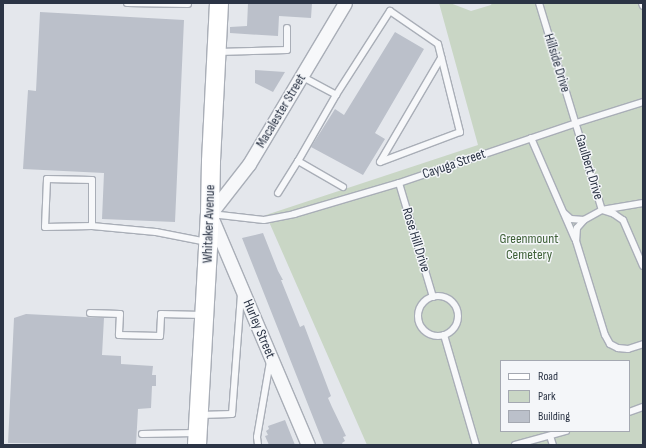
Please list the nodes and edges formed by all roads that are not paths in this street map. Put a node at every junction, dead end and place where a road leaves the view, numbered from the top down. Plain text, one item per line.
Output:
1 (122, 3) edge
2 (127, 3) edge
3 (219, 3) edge
4 (345, 3) edge
5 (539, 3) edge
6 (642, 3) edge
7 (188, 4) edge
8 (643, 6) edge
9 (287, 28) dead end
10 (216, 52) junction
11 (441, 58) junction
12 (301, 76) junction
13 (336, 95) junction
14 (643, 102) edge
15 (576, 123) junction
16 (531, 138) junction
17 (298, 161) junction
18 (398, 183) junction
19 (343, 187) dead end
20 (278, 193) dead end
21 (643, 204) edge
22 (602, 210) junction
23 (563, 213) junction
24 (210, 214) junction
25 (584, 220) junction
26 (92, 226) junction
27 (576, 241) junction
28 (208, 242) junction
29 (643, 266) edge
30 (241, 287) junction
31 (433, 297) junction
32 (90, 313) dead end
33 (204, 315) junction
34 (444, 336) junction
35 (643, 344) edge
36 (271, 357) junction
37 (643, 408) edge
38 (630, 412) edge
39 (199, 415) junction
40 (563, 432) edge
41 (142, 434) dead end
42 (550, 436) junction
43 (197, 439) edge
44 (258, 445) edge
45 (308, 445) edge
46 (476, 445) edge
47 (515, 445) edge
48 (553, 445) edge

1 - 2 lane
2 - 7 lane
3 - 10 main road, Whitaker Avenue
4 - 12 street, Macalester Street
5 - 15 lane, Hillside Drive
6 - 8 lane
9 - 10 lane
10 - 24 main road, Whitaker Avenue
11 - 11 lane
11 - 13 lane
12 - 13 lane
12 - 24 street, Macalester Street
13 - 17 lane
14 - 15 lane, Cayuga Street
15 - 16 lane, Cayuga Street
15 - 22 lane, Gaulbert Drive
16 - 18 lane, Cayuga Street
16 - 23 lane
17 - 19 lane
17 - 20 lane
18 - 24 lane, Cayuga Street
18 - 31 lane, Rose Hill Drive
21 - 22 lane
22 - 25 lane
22 - 29 lane, Gaulbert Drive
23 - 25 lane
23 - 27 lane
24 - 28 main road, Whitaker Avenue
24 - 30 street, Hurley Street
25 - 27 lane
26 - 26 lane
26 - 28 lane
27 - 35 lane
28 - 33 main road, Whitaker Avenue
30 - 36 street, Hurley Street
30 - 39 lane
31 - 34 lane
31 - 34 lane
32 - 33 lane
33 - 39 main road, Whitaker Avenue
34 - 46 lane
36 - 44 lane
36 - 45 street, Hurley Street
37 - 38 lane
39 - 43 main road, Whitaker Avenue
40 - 42 lane
41 - 43 lane
42 - 47 lane
42 - 48 lane

